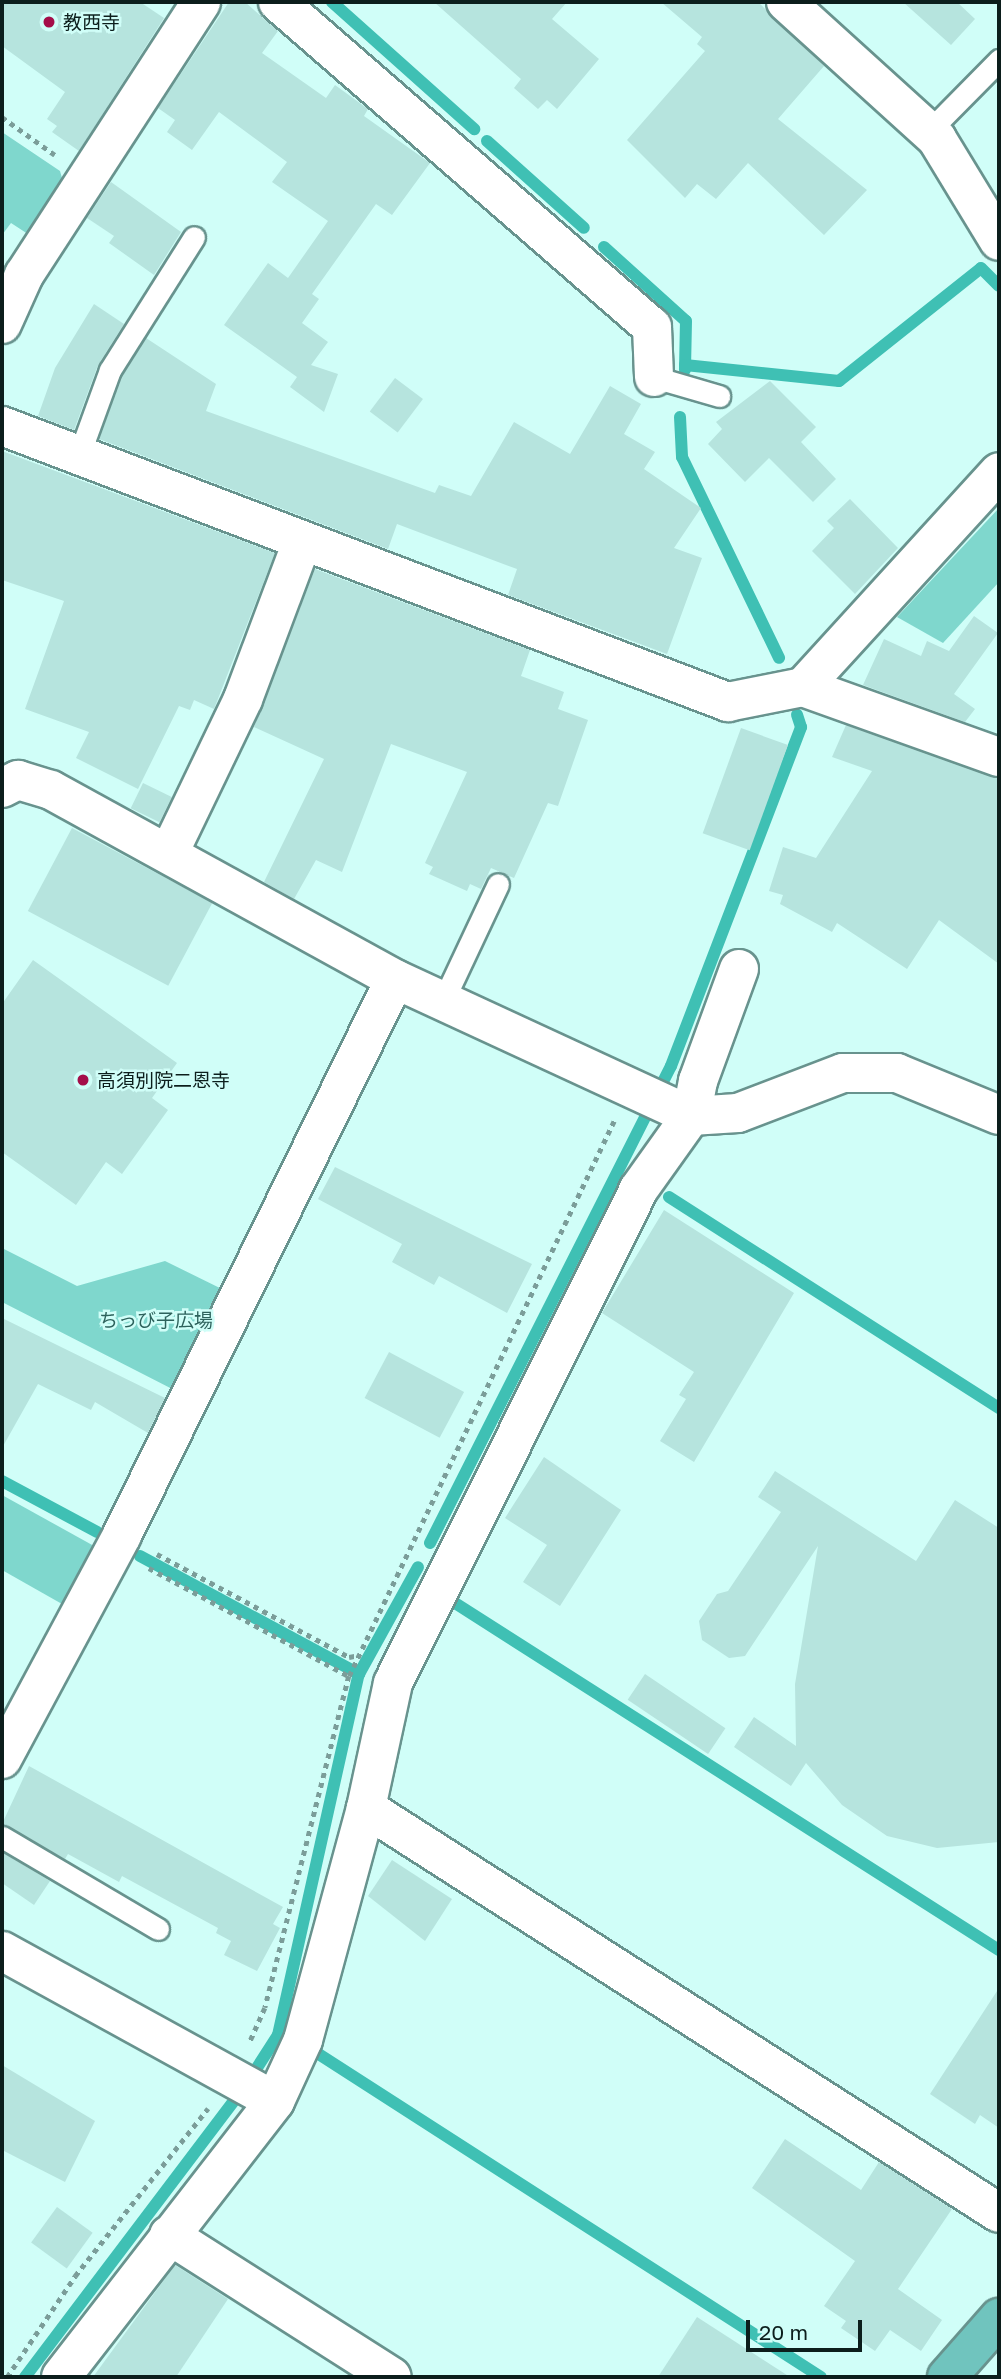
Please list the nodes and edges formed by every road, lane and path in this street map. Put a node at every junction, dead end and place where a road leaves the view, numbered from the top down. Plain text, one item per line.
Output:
1 (201, 2) edge
2 (278, 2) edge
3 (786, 2) edge
4 (999, 60) edge
5 (2, 117) edge
6 (929, 131) junction
7 (87, 177) junction
8 (194, 237) dead end
9 (999, 241) edge
10 (2, 324) edge
11 (654, 377) joint
12 (719, 397) dead end
13 (2, 426) edge
14 (79, 455) junction
15 (999, 472) edge
16 (302, 542) junction
17 (803, 687) junction
18 (999, 757) edge
19 (2, 788) edge
20 (169, 853) junction
21 (498, 884) dead end
22 (739, 969) dead end
23 (396, 979) junction
24 (443, 1001) junction
25 (659, 1101) junction
26 (999, 1115) edge
27 (118, 1542) junction
28 (358, 1658) junction
29 (349, 1676) junction
30 (2, 1759) edge
31 (366, 1808) junction
32 (2, 1837) edge
33 (158, 1929) dead end
34 (2, 1951) edge
35 (233, 2078) junction
36 (275, 2101) junction
37 (999, 2213) edge
38 (169, 2235) junction
39 (999, 2318) edge
40 (7, 2377) edge
41 (61, 2377) edge
42 (392, 2377) edge
43 (947, 2377) edge

1 - 7 street
2 - 11 street
3 - 6 street
4 - 6 lane
5 - 7 path
6 - 9 street
7 - 10 street
8 - 14 lane
11 - 12 lane
13 - 14 street
14 - 16 street
15 - 17 street
16 - 17 street
16 - 20 street
17 - 18 street
19 - 20 street
20 - 23 street
21 - 24 lane
22 - 25 street
23 - 24 street
23 - 27 street
24 - 25 street
25 - 26 street
25 - 28 path
25 - 31 street
27 - 28 path
27 - 29 path
27 - 30 street
28 - 29 path
29 - 35 path
31 - 36 street
31 - 37 street
32 - 33 lane
34 - 35 street
35 - 36 street
35 - 40 path
36 - 38 street
38 - 41 street
38 - 42 street
39 - 43 main road

